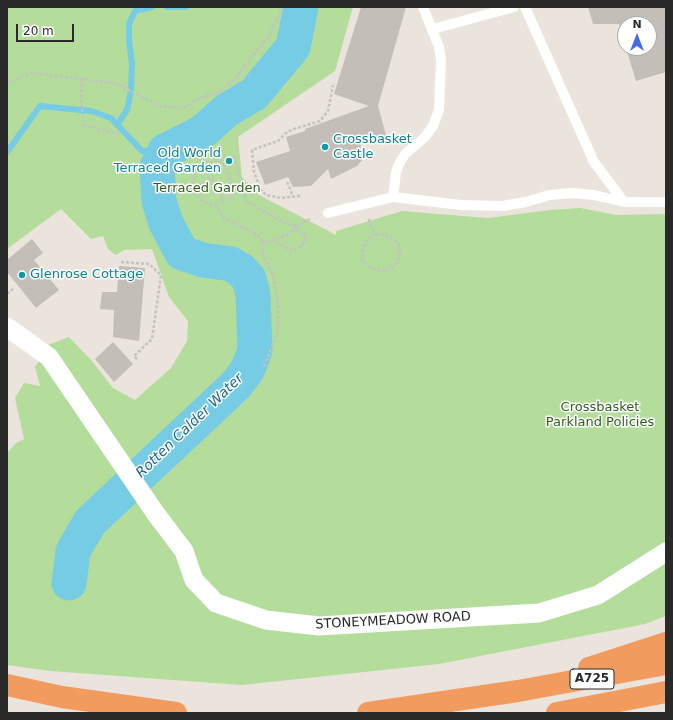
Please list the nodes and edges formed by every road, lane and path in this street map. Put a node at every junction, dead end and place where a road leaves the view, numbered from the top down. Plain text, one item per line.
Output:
1 (282, 7) edge
2 (422, 7) edge
3 (514, 7) edge
4 (524, 7) edge
5 (433, 30) junction
6 (82, 79) junction
7 (7, 83) edge
8 (333, 85) dead end
9 (119, 134) dead end
10 (218, 160) junction
11 (287, 182) dead end
12 (193, 187) junction
13 (293, 196) dead end
14 (300, 196) dead end
15 (393, 197) junction
16 (224, 202) junction
17 (624, 202) junction
18 (666, 202) edge
19 (364, 203) junction
20 (217, 206) junction
21 (328, 213) dead end
22 (310, 219) dead end
23 (297, 225) junction
24 (374, 235) junction
25 (272, 240) junction
26 (262, 243) junction
27 (121, 262) dead end
28 (14, 288) dead end
29 (7, 294) edge
30 (7, 327) edge
31 (138, 360) dead end
32 (264, 366) dead end
33 (666, 552) edge
34 (666, 643) edge
35 (666, 664) edge
36 (7, 685) edge
37 (518, 691) junction
38 (666, 692) edge
39 (176, 713) edge
40 (368, 713) edge
41 (557, 713) edge

1 - 6 path
2 - 5 lane
3 - 5 lane
4 - 17 lane
5 - 15 lane
6 - 7 path
6 - 9 path
8 - 14 path
10 - 12 path
10 - 16 path
10 - 23 path
11 - 13 path
12 - 16 path
12 - 20 path
15 - 17 lane
15 - 19 lane
16 - 20 path
17 - 18 lane
19 - 21 lane
19 - 24 path
20 - 26 path
22 - 23 path
23 - 25 path
23 - 25 path
24 - 24 path
25 - 26 path
26 - 32 path
27 - 31 path
28 - 29 path
30 - 33 street, STONEYMEADOW ROAD
34 - 37 highway
35 - 37 highway, A725
36 - 39 highway
37 - 40 highway, A725
38 - 41 highway, A725

